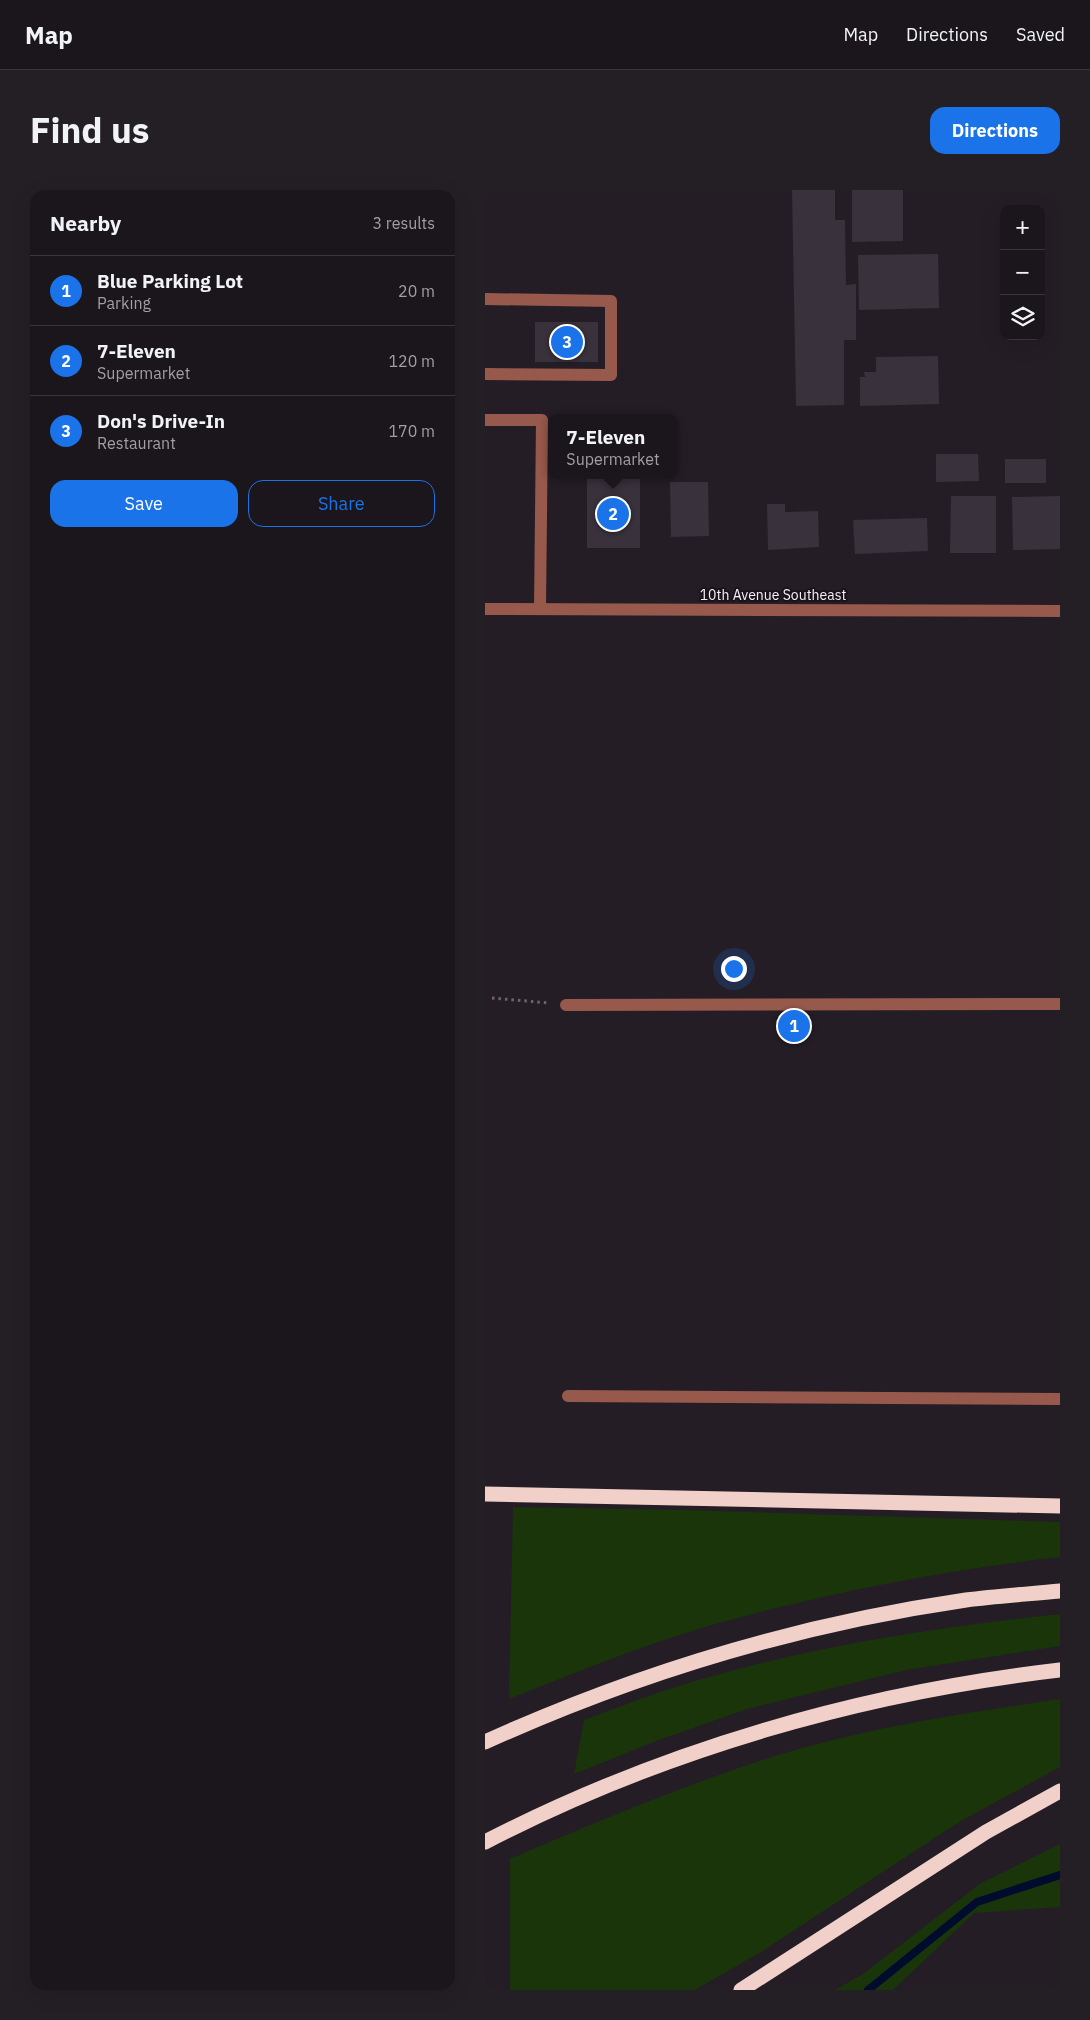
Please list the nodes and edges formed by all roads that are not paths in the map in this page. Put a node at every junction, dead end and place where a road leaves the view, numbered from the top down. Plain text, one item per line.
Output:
1 (485, 299) edge
2 (485, 374) edge
3 (485, 420) edge
4 (485, 609) edge
5 (539, 609) junction
6 (1060, 611) edge
7 (1060, 1004) edge
8 (566, 1005) dead end
9 (568, 1396) dead end
10 (1060, 1399) edge
11 (485, 1494) edge
12 (1060, 1506) edge
13 (1060, 1591) edge
14 (1060, 1670) edge
15 (485, 1742) edge
16 (1060, 1791) edge
17 (485, 1842) edge
18 (741, 1990) edge

1 - 2 street
3 - 5 street
4 - 5 street, 10th Avenue Southeast
5 - 6 street, 10th Avenue Southeast
7 - 8 street
9 - 10 street
11 - 12 highway
13 - 15 highway
14 - 17 highway
16 - 18 highway

